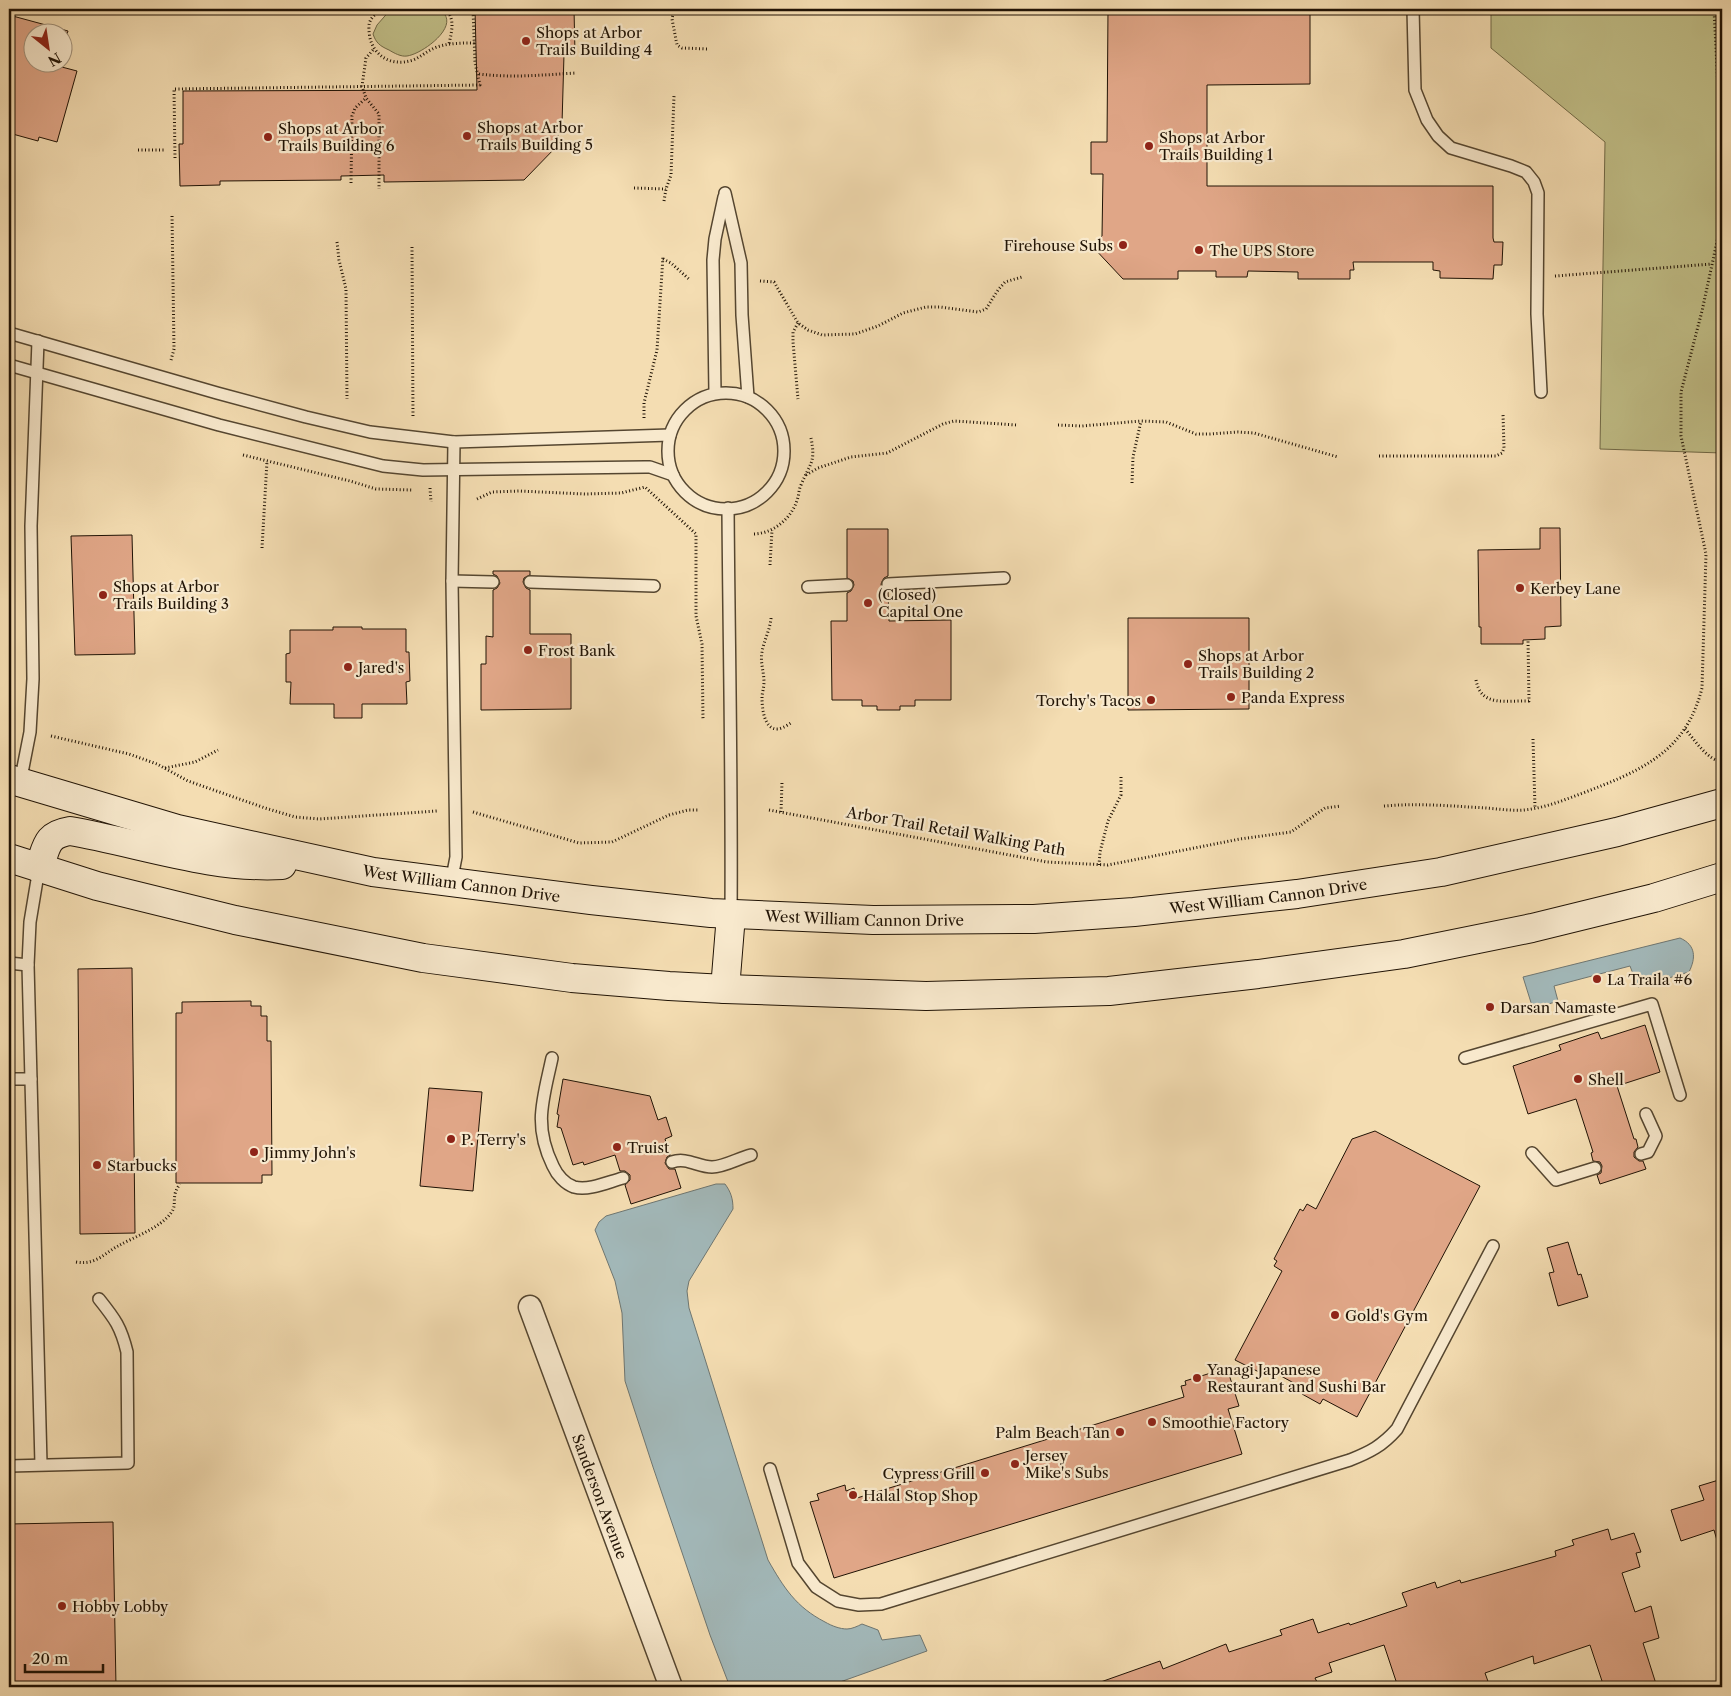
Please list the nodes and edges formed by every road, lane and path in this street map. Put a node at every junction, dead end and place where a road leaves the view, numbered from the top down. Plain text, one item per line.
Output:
1 (383, 9) edge
2 (446, 9) edge
3 (473, 9) edge
4 (674, 9) edge
5 (1413, 9) edge
6 (1714, 9) edge
7 (377, 10) edge
8 (474, 43) junction
9 (449, 44) junction
10 (709, 49) dead end
11 (373, 50) junction
12 (576, 73) dead end
13 (479, 74) junction
14 (362, 86) junction
15 (674, 96) dead end
16 (366, 98) junction
17 (138, 150) dead end
18 (164, 150) dead end
19 (175, 158) dead end
20 (351, 183) dead end
21 (634, 188) dead end
22 (379, 189) dead end
23 (666, 189) junction
24 (664, 201) dead end
25 (172, 214) dead end
26 (337, 242) dead end
27 (412, 247) dead end
28 (1712, 264) junction
29 (1022, 277) dead end
30 (1537, 278) junction
31 (690, 280) dead end
32 (758, 281) dead end
33 (798, 323) junction
34 (9, 333) edge
35 (38, 341) junction
36 (9, 365) edge
37 (170, 366) dead end
38 (36, 374) junction
39 (9, 392) edge
40 (1541, 392) dead end
41 (715, 393) junction
42 (748, 397) junction
43 (348, 399) dead end
44 (798, 399) dead end
45 (9, 406) edge
46 (1503, 414) dead end
47 (413, 418) dead end
48 (1141, 421) junction
49 (644, 422) dead end
50 (1017, 425) dead end
51 (1058, 425) dead end
52 (670, 436) junction
53 (9, 437) edge
54 (811, 438) dead end
55 (454, 442) junction
56 (243, 456) dead end
57 (1379, 456) dead end
58 (1338, 457) dead end
59 (267, 461) junction
60 (455, 469) junction
61 (674, 475) junction
62 (806, 475) junction
63 (1132, 483) dead end
64 (422, 489) dead end
65 (412, 490) dead end
66 (477, 499) dead end
67 (9, 501) edge
68 (431, 502) dead end
69 (728, 508) junction
70 (772, 530) junction
71 (754, 534) dead end
72 (262, 548) dead end
73 (770, 565) dead end
74 (1004, 578) dead end
75 (452, 581) junction
76 (493, 582) dead end
77 (530, 582) dead end
78 (888, 584) dead end
79 (847, 585) dead end
80 (654, 586) dead end
81 (808, 587) dead end
82 (771, 618) dead end
83 (1528, 640) dead end
84 (1476, 680) dead end
85 (702, 720) dead end
86 (792, 722) dead end
87 (1685, 729) junction
88 (51, 736) dead end
89 (1533, 739) dead end
90 (218, 750) dead end
91 (1721, 761) dead end
92 (165, 768) junction
93 (1121, 777) dead end
94 (15, 781) edge
95 (782, 782) dead end
96 (1722, 803) edge
97 (1341, 806) dead end
98 (1384, 806) dead end
99 (1535, 808) junction
100 (698, 810) dead end
101 (769, 810) dead end
102 (437, 811) dead end
103 (473, 812) dead end
104 (781, 812) junction
105 (9, 858) edge
106 (328, 863) junction
107 (1099, 865) junction
108 (39, 868) junction
109 (1722, 877) edge
110 (451, 882) junction
111 (731, 915) junction
112 (9, 963) edge
113 (28, 965) junction
114 (725, 989) junction
115 (552, 1058) dead end
116 (1465, 1058) dead end
117 (9, 1079) edge
118 (30, 1079) junction
119 (1680, 1095) dead end
120 (1646, 1114) dead end
121 (1532, 1153) dead end
122 (1641, 1154) dead end
123 (751, 1155) dead end
124 (672, 1162) dead end
125 (1595, 1168) dead end
126 (623, 1178) dead end
127 (180, 1184) dead end
128 (1493, 1246) dead end
129 (76, 1262) dead end
130 (99, 1299) dead end
131 (530, 1307) dead end
132 (41, 1464) junction
133 (9, 1466) edge
134 (770, 1469) dead end
135 (671, 1687) edge

1 - 7 path
2 - 9 path
3 - 8 path
4 - 10 path
5 - 30 lane
6 - 28 path
7 - 11 path
8 - 9 path
8 - 13 path
9 - 11 path
11 - 14 path
12 - 13 path
13 - 14 path
14 - 16 path
14 - 19 path
15 - 23 path
16 - 20 path
16 - 22 path
17 - 18 path
21 - 23 path
23 - 24 path
25 - 37 path
26 - 43 path
27 - 47 path
28 - 30 path
28 - 87 path
29 - 33 path
30 - 40 lane
31 - 49 path
32 - 33 path
33 - 44 path
34 - 35 lane
35 - 38 lane
35 - 55 lane
36 - 38 lane
38 - 60 lane
38 - 94 lane
39 - 45 path
41 - 42 lane
41 - 42 lane
41 - 52 lane
42 - 69 lane
46 - 57 path
48 - 51 path
48 - 58 path
48 - 63 path
50 - 62 path
52 - 55 lane
52 - 61 lane
53 - 67 path
54 - 62 path
55 - 60 lane
56 - 59 path
59 - 65 path
59 - 72 path
60 - 61 lane
60 - 75 lane
61 - 69 lane
62 - 70 path
64 - 68 path
66 - 85 path
69 - 111 lane
70 - 71 path
70 - 73 path
74 - 78 lane
75 - 76 lane
75 - 110 lane
77 - 80 lane
79 - 81 lane
82 - 86 path
83 - 84 path
87 - 91 path
87 - 99 path
88 - 92 path
89 - 99 path
90 - 92 path
92 - 102 path
93 - 107 path
94 - 106 main road, West William Cannon Drive
95 - 104 path
96 - 111 main road, West William Cannon Drive
97 - 107 path, Arbor Trail Retail Walking Path
98 - 99 path
100 - 103 path
101 - 104 path, Arbor Trail Retail Walking Path
104 - 107 path, Arbor Trail Retail Walking Path
105 - 108 main road
106 - 108 main road
106 - 110 main road, West William Cannon Drive
108 - 113 lane
108 - 114 main road
109 - 114 main road
110 - 111 main road, West William Cannon Drive
111 - 114 main road
112 - 113 lane
113 - 118 lane
115 - 126 lane
116 - 119 lane
117 - 118 lane
118 - 132 lane
120 - 122 lane
121 - 125 lane
123 - 124 lane
127 - 129 path
128 - 134 lane
130 - 132 lane
131 - 135 street, Sanderson Avenue
132 - 133 lane

